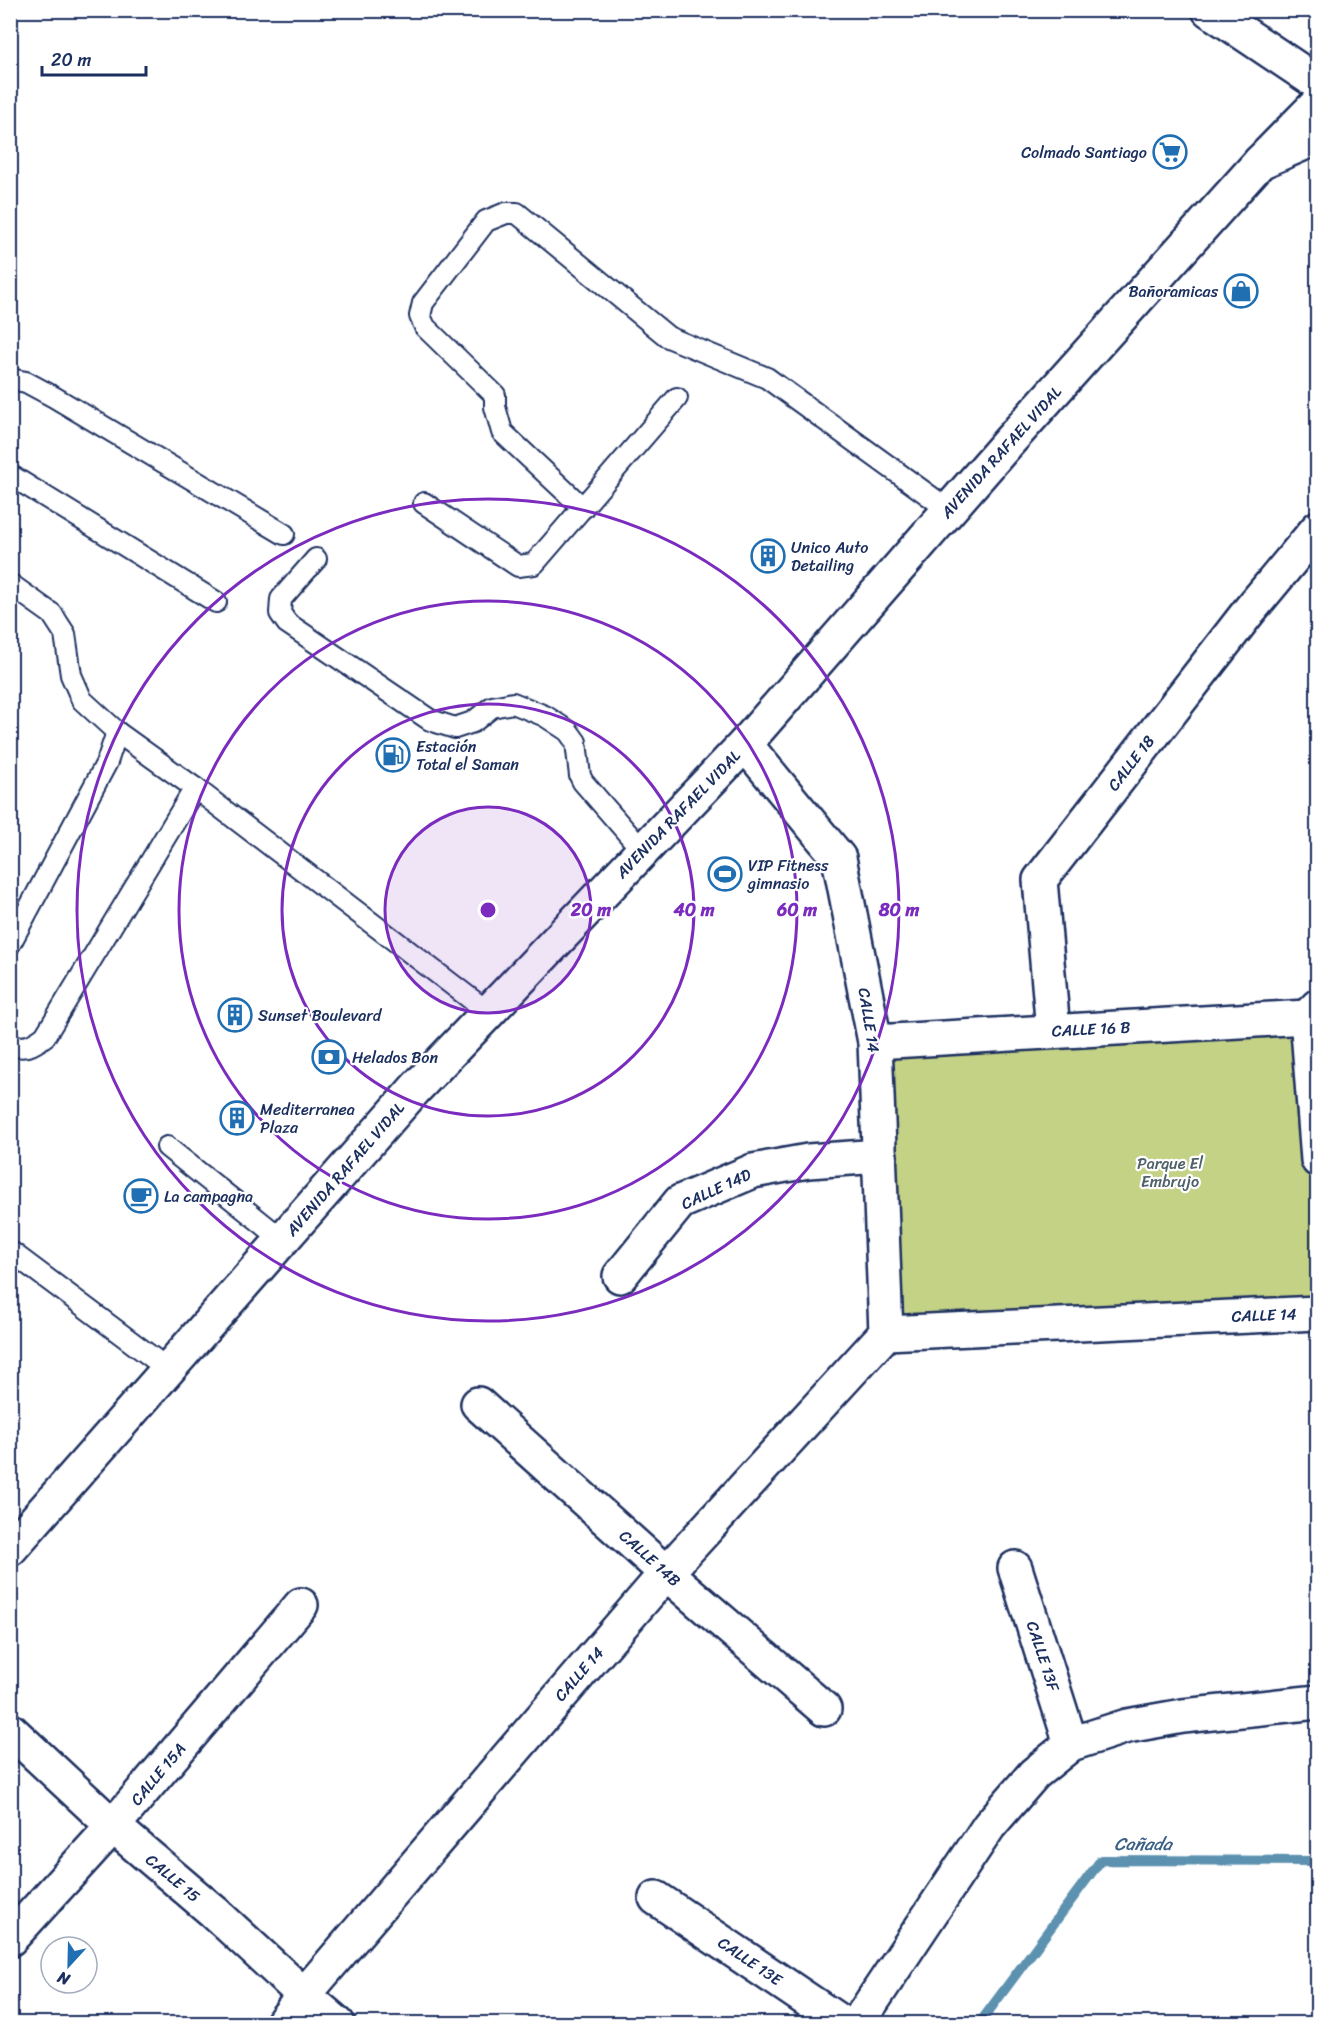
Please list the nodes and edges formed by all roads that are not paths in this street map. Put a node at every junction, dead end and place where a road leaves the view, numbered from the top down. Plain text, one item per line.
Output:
1 (1209, 10) edge
2 (1317, 83) edge
3 (1317, 102) edge
4 (1317, 137) edge
5 (1260, 162) junction
6 (10, 379) edge
7 (677, 398) dead end
8 (10, 475) edge
9 (424, 503) dead end
10 (583, 508) junction
11 (949, 510) junction
12 (1317, 528) edge
13 (284, 534) dead end
14 (316, 559) dead end
15 (10, 584) edge
16 (216, 602) dead end
17 (117, 732) junction
18 (745, 744) junction
19 (195, 788) junction
20 (643, 851) junction
21 (10, 944) edge
22 (488, 1012) junction
23 (1312, 1012) edge
24 (1053, 1030) junction
25 (875, 1042) junction
26 (10, 1044) edge
27 (167, 1147) dead end
28 (880, 1156) junction
29 (1317, 1160) edge
30 (283, 1240) junction
31 (10, 1251) edge
32 (620, 1276) dead end
33 (1317, 1313) edge
34 (886, 1333) junction
35 (168, 1370) junction
36 (478, 1404) dead end
37 (10, 1550) edge
38 (1015, 1569) dead end
39 (666, 1573) junction
40 (301, 1605) dead end
41 (1317, 1702) edge
42 (824, 1709) dead end
43 (10, 1730) edge
44 (1071, 1743) junction
45 (113, 1826) junction
46 (656, 1898) dead end
47 (10, 1939) edge
48 (304, 1995) junction
49 (282, 2024) edge
50 (338, 2024) edge
51 (843, 2024) edge
52 (857, 2024) edge

1 - 2 street
3 - 5 street, AVENIDA RAFAEL VIDAL
4 - 5 street
5 - 11 street, AVENIDA RAFAEL VIDAL
6 - 13 lane
7 - 10 lane
8 - 16 lane
9 - 10 lane
10 - 11 lane
11 - 18 street, AVENIDA RAFAEL VIDAL
12 - 24 street, CALLE 18
14 - 20 lane
15 - 17 lane
17 - 19 lane
17 - 21 lane
18 - 20 street, AVENIDA RAFAEL VIDAL
18 - 25 street, CALLE 14
19 - 22 lane
19 - 26 lane
20 - 22 street, AVENIDA RAFAEL VIDAL
22 - 30 street, AVENIDA RAFAEL VIDAL
23 - 24 street, CALLE 16 B
23 - 29 street
24 - 25 street, CALLE 16 B
25 - 28 street, CALLE 14
27 - 30 lane
28 - 32 street, CALLE 14D
28 - 34 street, CALLE 14
30 - 35 street, AVENIDA RAFAEL VIDAL
31 - 35 lane
33 - 34 street, CALLE 14
34 - 39 street, CALLE 14
35 - 37 street, AVENIDA RAFAEL VIDAL
36 - 39 street, CALLE 14B
38 - 44 street, CALLE 13F
39 - 42 street, CALLE 14B
39 - 48 street, CALLE 14
40 - 45 street, CALLE 15A
41 - 44 street
43 - 45 street, CALLE 15
44 - 52 street
45 - 47 street, CALLE 15A
45 - 48 street, CALLE 15
46 - 51 street, CALLE 13E
48 - 49 street, CALLE 14
48 - 50 street, CALLE 15

